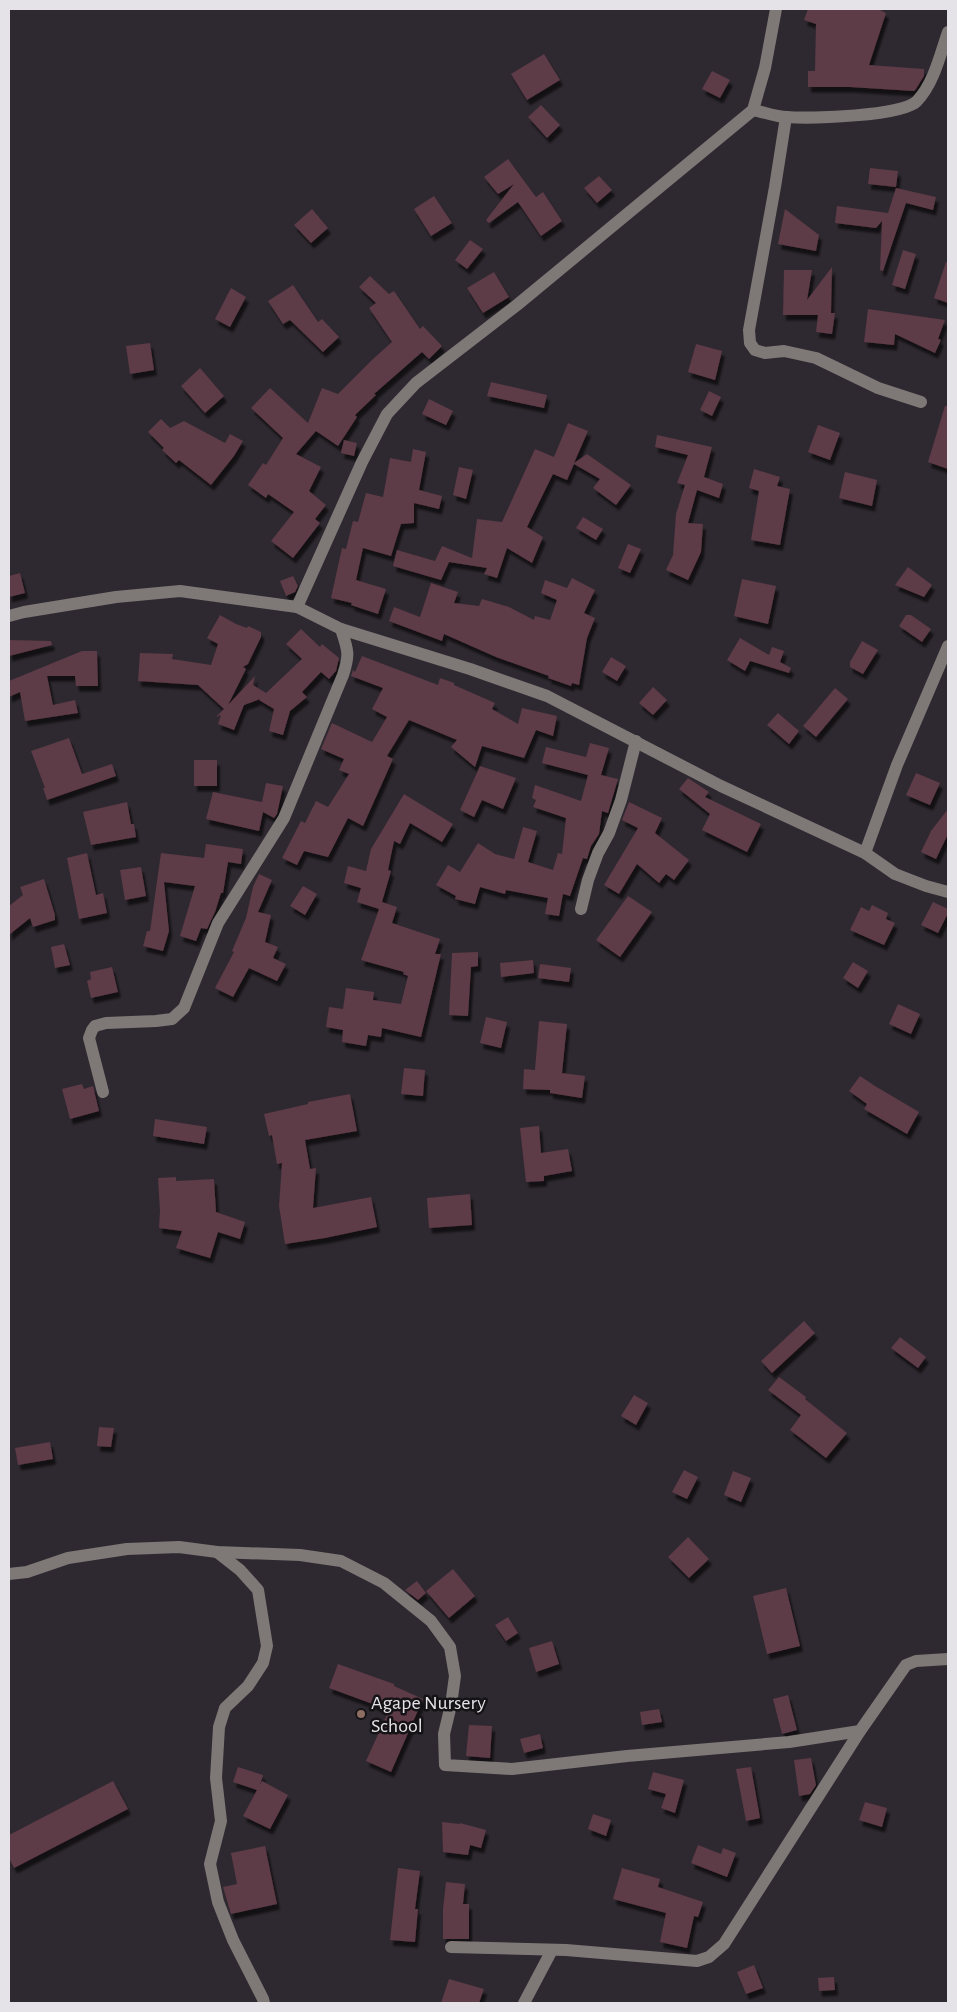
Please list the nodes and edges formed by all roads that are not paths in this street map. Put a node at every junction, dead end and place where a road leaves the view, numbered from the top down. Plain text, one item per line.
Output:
1 (776, 9) edge
2 (948, 32) edge
3 (753, 110) junction
4 (786, 117) junction
5 (921, 402) dead end
6 (297, 607) junction
7 (9, 616) edge
8 (341, 629) junction
9 (948, 646) edge
10 (636, 741) junction
11 (865, 853) junction
12 (948, 892) edge
13 (581, 909) dead end
14 (103, 1092) dead end
15 (217, 1552) junction
16 (9, 1574) edge
17 (948, 1658) edge
18 (860, 1731) junction
19 (451, 1947) dead end
20 (552, 1950) junction
21 (264, 2003) edge
22 (524, 2003) edge

1 - 3 street
2 - 4 street
3 - 4 street
3 - 6 street
4 - 5 street
6 - 7 street
6 - 8 street
8 - 10 street
8 - 14 street
9 - 11 street
10 - 11 street
10 - 13 street
11 - 12 street
15 - 16 street
15 - 18 street
15 - 21 street
17 - 18 street
18 - 20 street
19 - 20 street
20 - 22 street

